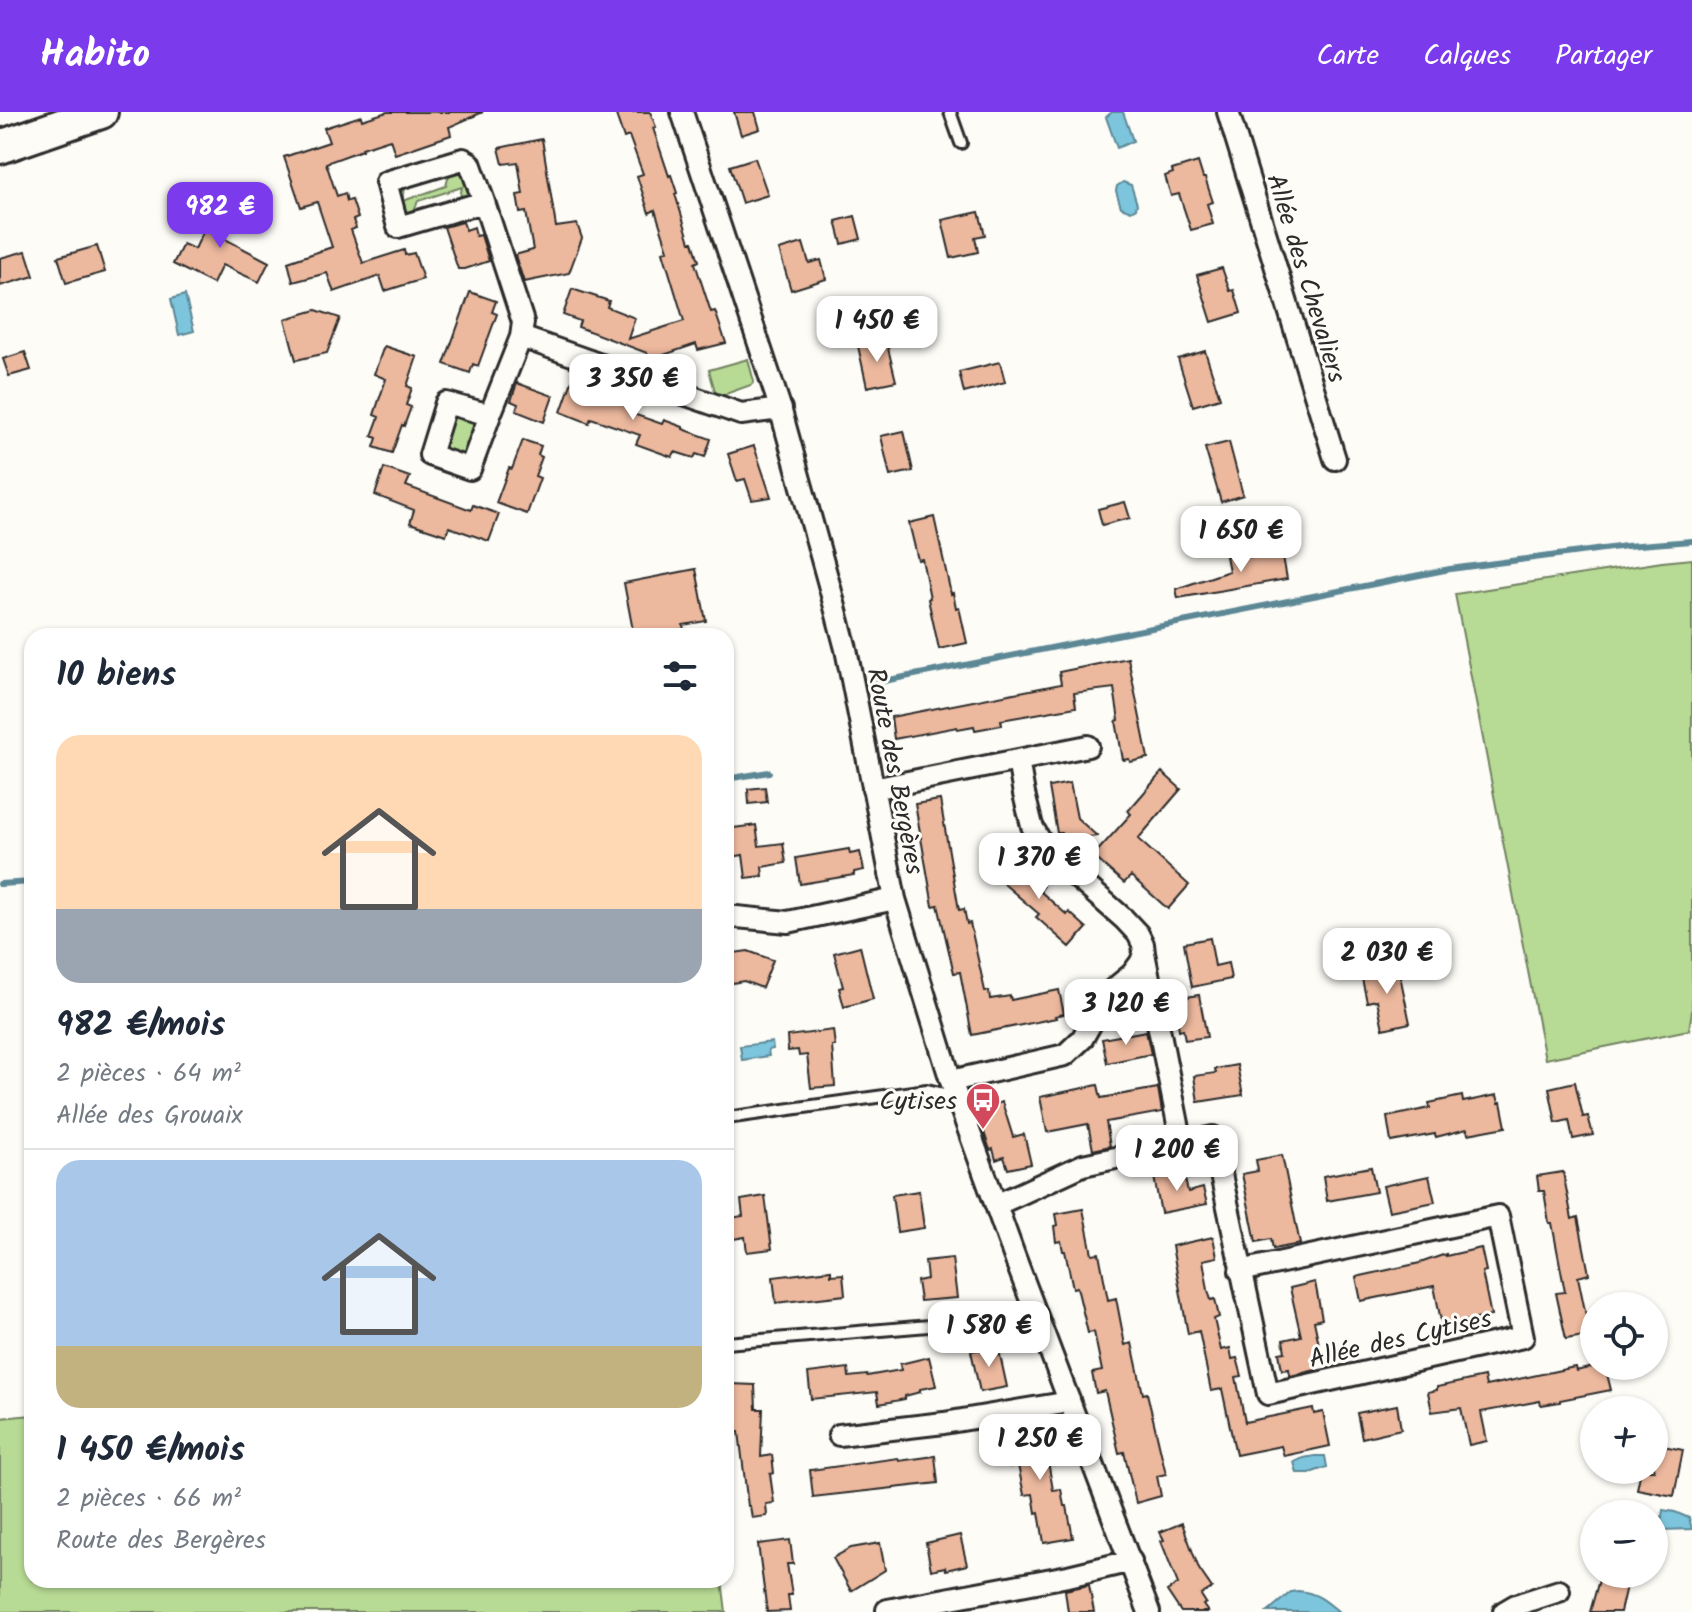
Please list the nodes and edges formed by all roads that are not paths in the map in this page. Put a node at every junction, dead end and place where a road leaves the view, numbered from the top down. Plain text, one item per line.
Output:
1 (101, 112) edge
2 (682, 112) edge
3 (950, 112) edge
4 (1228, 112) edge
5 (961, 143) dead end
6 (0, 147) edge
7 (484, 202) junction
8 (521, 337) junction
9 (781, 409) junction
10 (490, 415) dead end
11 (1335, 459) dead end
12 (1088, 746) dead end
13 (1018, 760) junction
14 (873, 789) junction
15 (895, 899) junction
16 (734, 917) edge
17 (1144, 953) junction
18 (954, 1089) junction
19 (734, 1117) edge
20 (1182, 1144) junction
21 (996, 1205) junction
22 (1240, 1271) junction
23 (1037, 1317) junction
24 (734, 1342) edge
25 (1069, 1399) junction
26 (839, 1435) dead end
27 (1131, 1561) junction
28 (1559, 1591) dead end
29 (887, 1610) dead end
30 (1149, 1612) edge
31 (1504, 1612) edge

1 - 6 main road
2 - 9 street, Route des Bergères
3 - 5 lane
4 - 11 street, Allée des Chevaliers
7 - 7 street
7 - 8 street
8 - 9 street
8 - 10 street
9 - 14 street, Route des Bergères
12 - 13 street
13 - 14 street
13 - 17 street
14 - 15 street, Route des Bergères
15 - 16 street
15 - 18 street, Route des Bergères
17 - 18 street
17 - 20 street
18 - 19 lane
18 - 21 street, Route des Bergères
20 - 21 street, Allée des Cytises
20 - 22 street, Allée des Cytises
21 - 23 street, Route des Bergères
22 - 22 street, Allée des Cytises
23 - 24 lane
23 - 25 street, Route des Bergères
25 - 26 street
25 - 27 street, Route des Bergères
27 - 29 street
27 - 30 street, Route des Bergères
28 - 31 street

